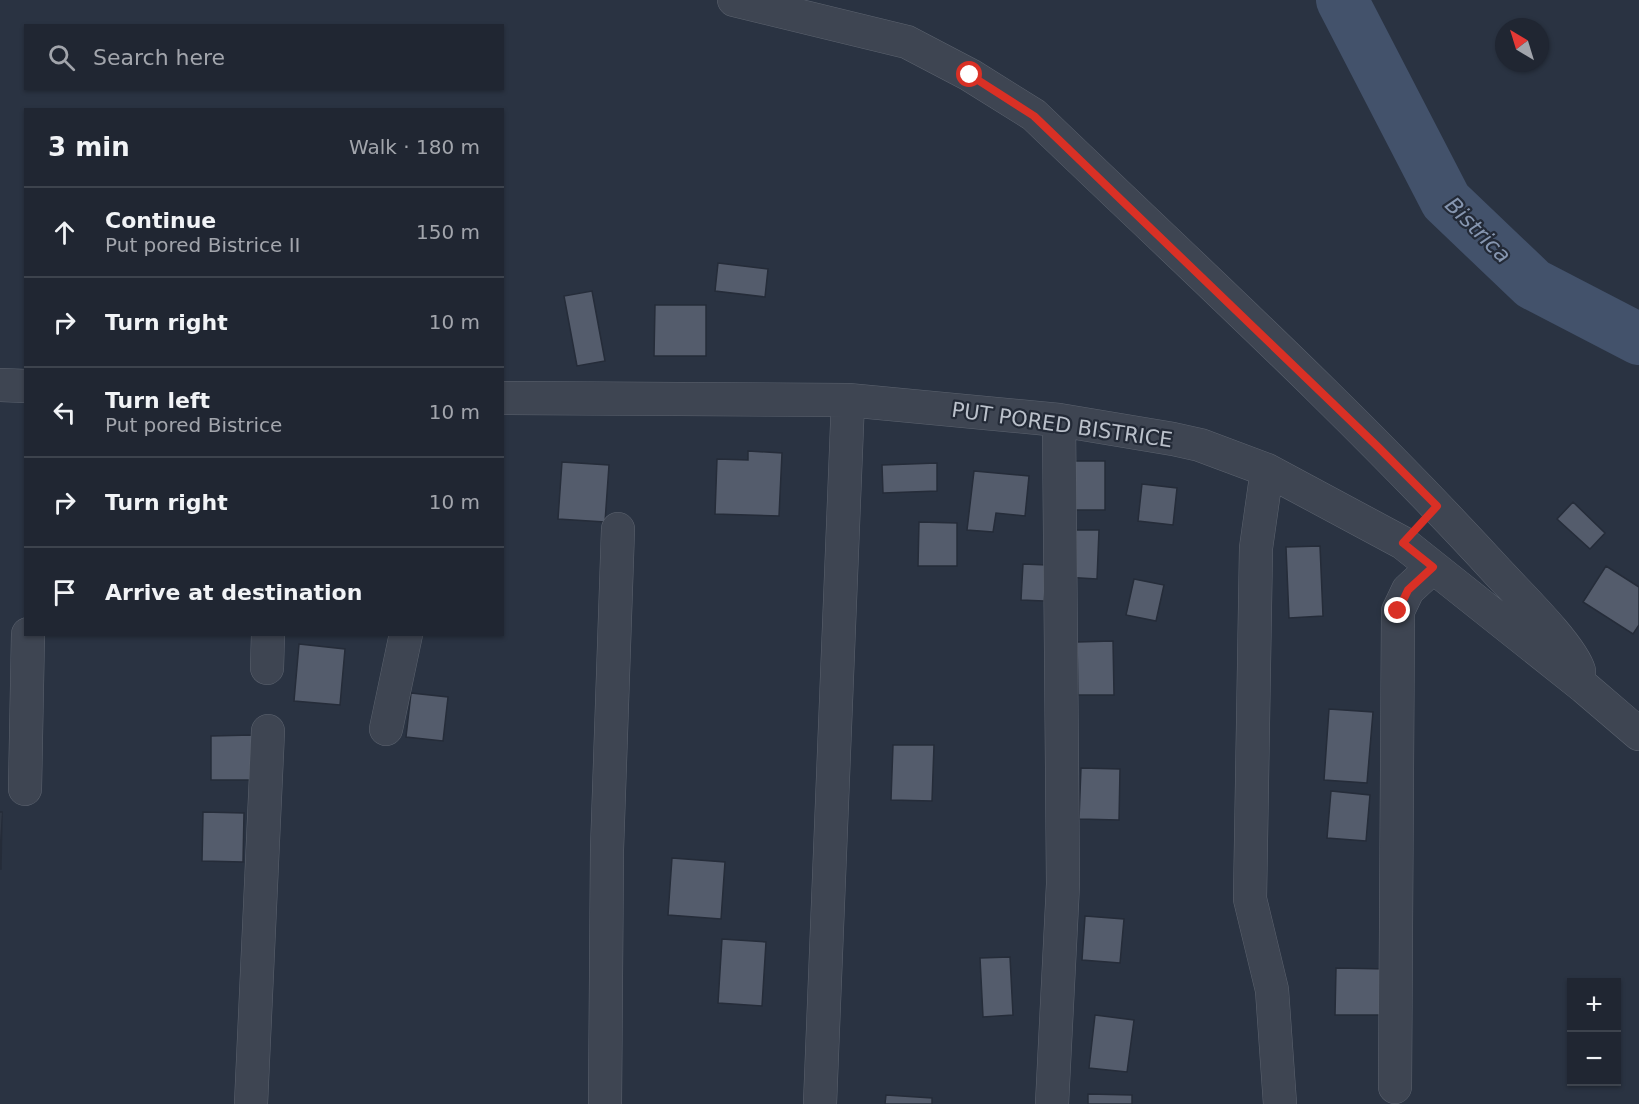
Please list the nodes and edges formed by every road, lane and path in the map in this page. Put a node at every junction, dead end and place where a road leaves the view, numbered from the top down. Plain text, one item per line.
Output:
1 (734, 0) edge
2 (0, 385) edge
3 (24, 386) edge
4 (504, 398) edge
5 (848, 400) junction
6 (1059, 420) junction
7 (1267, 470) junction
8 (1437, 506) junction
9 (618, 529) dead end
10 (1403, 543) junction
11 (1433, 567) junction
12 (28, 636) edge
13 (268, 636) edge
14 (406, 636) edge
15 (267, 668) dead end
16 (1584, 687) junction
17 (386, 729) dead end
18 (268, 731) dead end
19 (1639, 734) edge
20 (25, 789) dead end
21 (1395, 1087) dead end
22 (251, 1104) edge
23 (605, 1104) edge
24 (820, 1104) edge
25 (1052, 1104) edge
26 (1280, 1104) edge

1 - 8 street
2 - 3 street
4 - 5 street, PUT PORED BISTRICE
5 - 6 street, PUT PORED BISTRICE
5 - 24 street
6 - 7 street, PUT PORED BISTRICE
6 - 25 street
7 - 10 street, PUT PORED BISTRICE
7 - 26 street
8 - 10 street
8 - 16 street
9 - 23 street
10 - 11 street, PUT PORED BISTRICE
11 - 16 street, PUT PORED BISTRICE
11 - 21 street
12 - 20 street
13 - 15 street
14 - 17 street
16 - 19 street, PUT PORED BISTRICE
18 - 22 street

